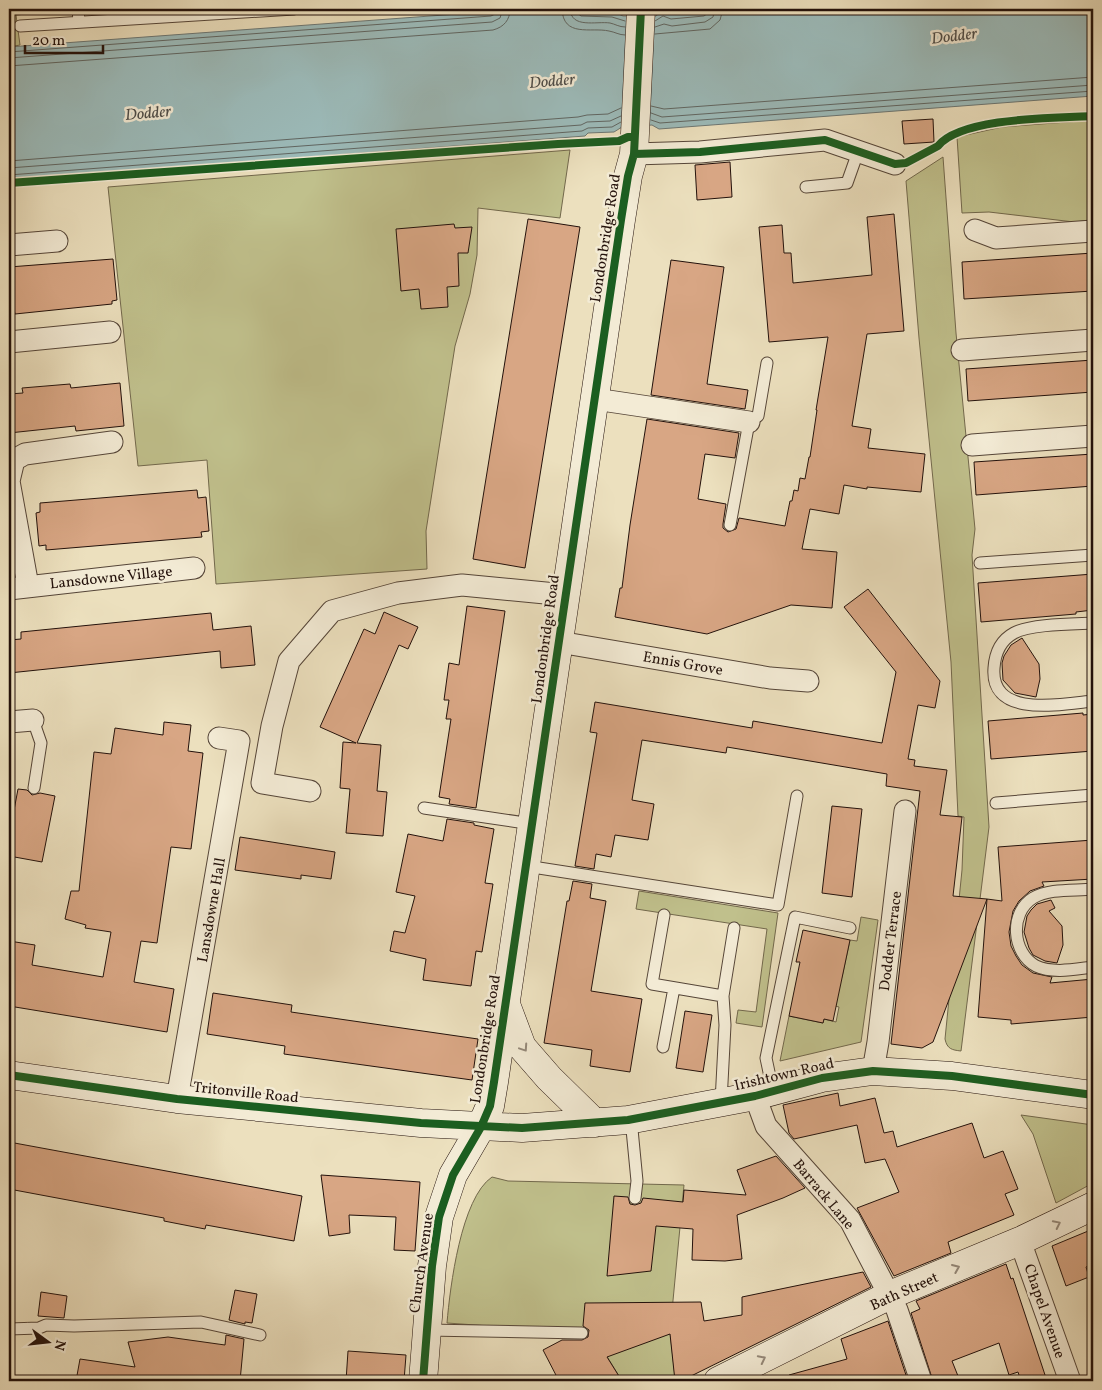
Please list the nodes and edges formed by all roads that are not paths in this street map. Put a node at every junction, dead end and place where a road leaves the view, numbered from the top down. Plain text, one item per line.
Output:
1 (78, 9) edge
2 (294, 9) edge
3 (641, 12) edge
4 (79, 22) junction
5 (20, 26) dead end
6 (635, 141) junction
7 (858, 152) junction
8 (896, 164) dead end
9 (806, 187) dead end
10 (975, 230) dead end
11 (1093, 231) edge
12 (56, 241) dead end
13 (9, 245) edge
14 (110, 332) dead end
15 (1093, 340) edge
16 (9, 342) edge
17 (962, 350) dead end
18 (767, 364) dead end
19 (595, 399) junction
20 (749, 422) junction
21 (1093, 436) edge
22 (112, 442) dead end
23 (972, 445) dead end
24 (9, 481) edge
25 (730, 525) dead end
26 (1093, 555) edge
27 (980, 563) dead end
28 (194, 568) dead end
29 (18, 588) edge
30 (566, 595) junction
31 (1093, 623) edge
32 (559, 642) junction
33 (808, 681) dead end
34 (1093, 701) edge
35 (33, 720) joint
36 (9, 722) edge
37 (219, 738) dead end
38 (34, 788) dead end
39 (310, 791) dead end
40 (1093, 795) edge
41 (797, 796) dead end
42 (996, 803) dead end
43 (424, 808) dead end
44 (905, 811) dead end
45 (532, 824) junction
46 (526, 866) junction
47 (1093, 889) edge
48 (664, 915) dead end
49 (734, 928) dead end
50 (850, 928) dead end
51 (1093, 967) edge
52 (674, 988) junction
53 (723, 996) junction
54 (506, 1004) junction
55 (663, 1047) dead end
56 (873, 1070) junction
57 (9, 1075) edge
58 (764, 1093) junction
59 (1093, 1095) edge
60 (177, 1099) junction
61 (721, 1102) junction
62 (631, 1119) junction
63 (595, 1123) junction
64 (481, 1127) junction
65 (635, 1198) dead end
66 (1093, 1206) edge
67 (1020, 1241) junction
68 (890, 1296) junction
69 (9, 1329) edge
70 (426, 1330) junction
71 (582, 1333) dead end
72 (260, 1335) dead end
73 (423, 1381) edge
74 (718, 1381) edge
75 (921, 1381) edge
76 (1070, 1381) edge

1 - 4 lane
2 - 4 lane
3 - 6 main road, Londonbridge Road
4 - 5 lane
6 - 7 street
6 - 19 main road, Londonbridge Road
7 - 8 street
7 - 9 lane
10 - 11 street
12 - 13 street
14 - 16 street
15 - 17 street
18 - 20 lane
19 - 20 street
19 - 30 main road, Londonbridge Road
20 - 25 lane
21 - 23 street
22 - 24 street, Lansdowne Village
24 - 29 street, Lansdowne Village
26 - 27 lane
28 - 29 street, Lansdowne Village
30 - 32 main road, Londonbridge Road
30 - 39 street
31 - 34 lane
32 - 33 street, Ennis Grove
32 - 45 main road, Londonbridge Road
35 - 36 street
35 - 38 lane
37 - 60 street, Lansdowne Hall
40 - 42 lane
41 - 46 lane
43 - 45 lane
44 - 56 street, Dodder Terrace
45 - 46 main road, Londonbridge Road
46 - 54 main road, Londonbridge Road
47 - 51 lane
48 - 52 lane
49 - 53 lane
50 - 58 lane
52 - 53 lane
52 - 55 lane
53 - 61 lane
54 -> 63 main road
54 - 64 main road, Londonbridge Road
56 - 58 main road, Irishtown Road
56 - 59 main road, Irishtown Road
57 - 60 main road, Tritonville Road
58 - 61 main road, Irishtown Road
58 - 68 street, Barrack Lane
60 - 64 main road, Tritonville Road
61 - 62 main road, Irishtown Road
62 - 63 main road, Irishtown Road
62 - 65 lane
63 - 64 main road, Irishtown Road
64 - 70 main road, Church Avenue
67 -> 66 main road, Bath Street
68 -> 67 main road, Bath Street
67 - 76 street, Chapel Avenue
74 -> 68 main road, Bath Street
68 - 75 street, Barrack Lane
69 - 72 lane
70 - 71 lane
70 - 73 main road, Church Avenue

